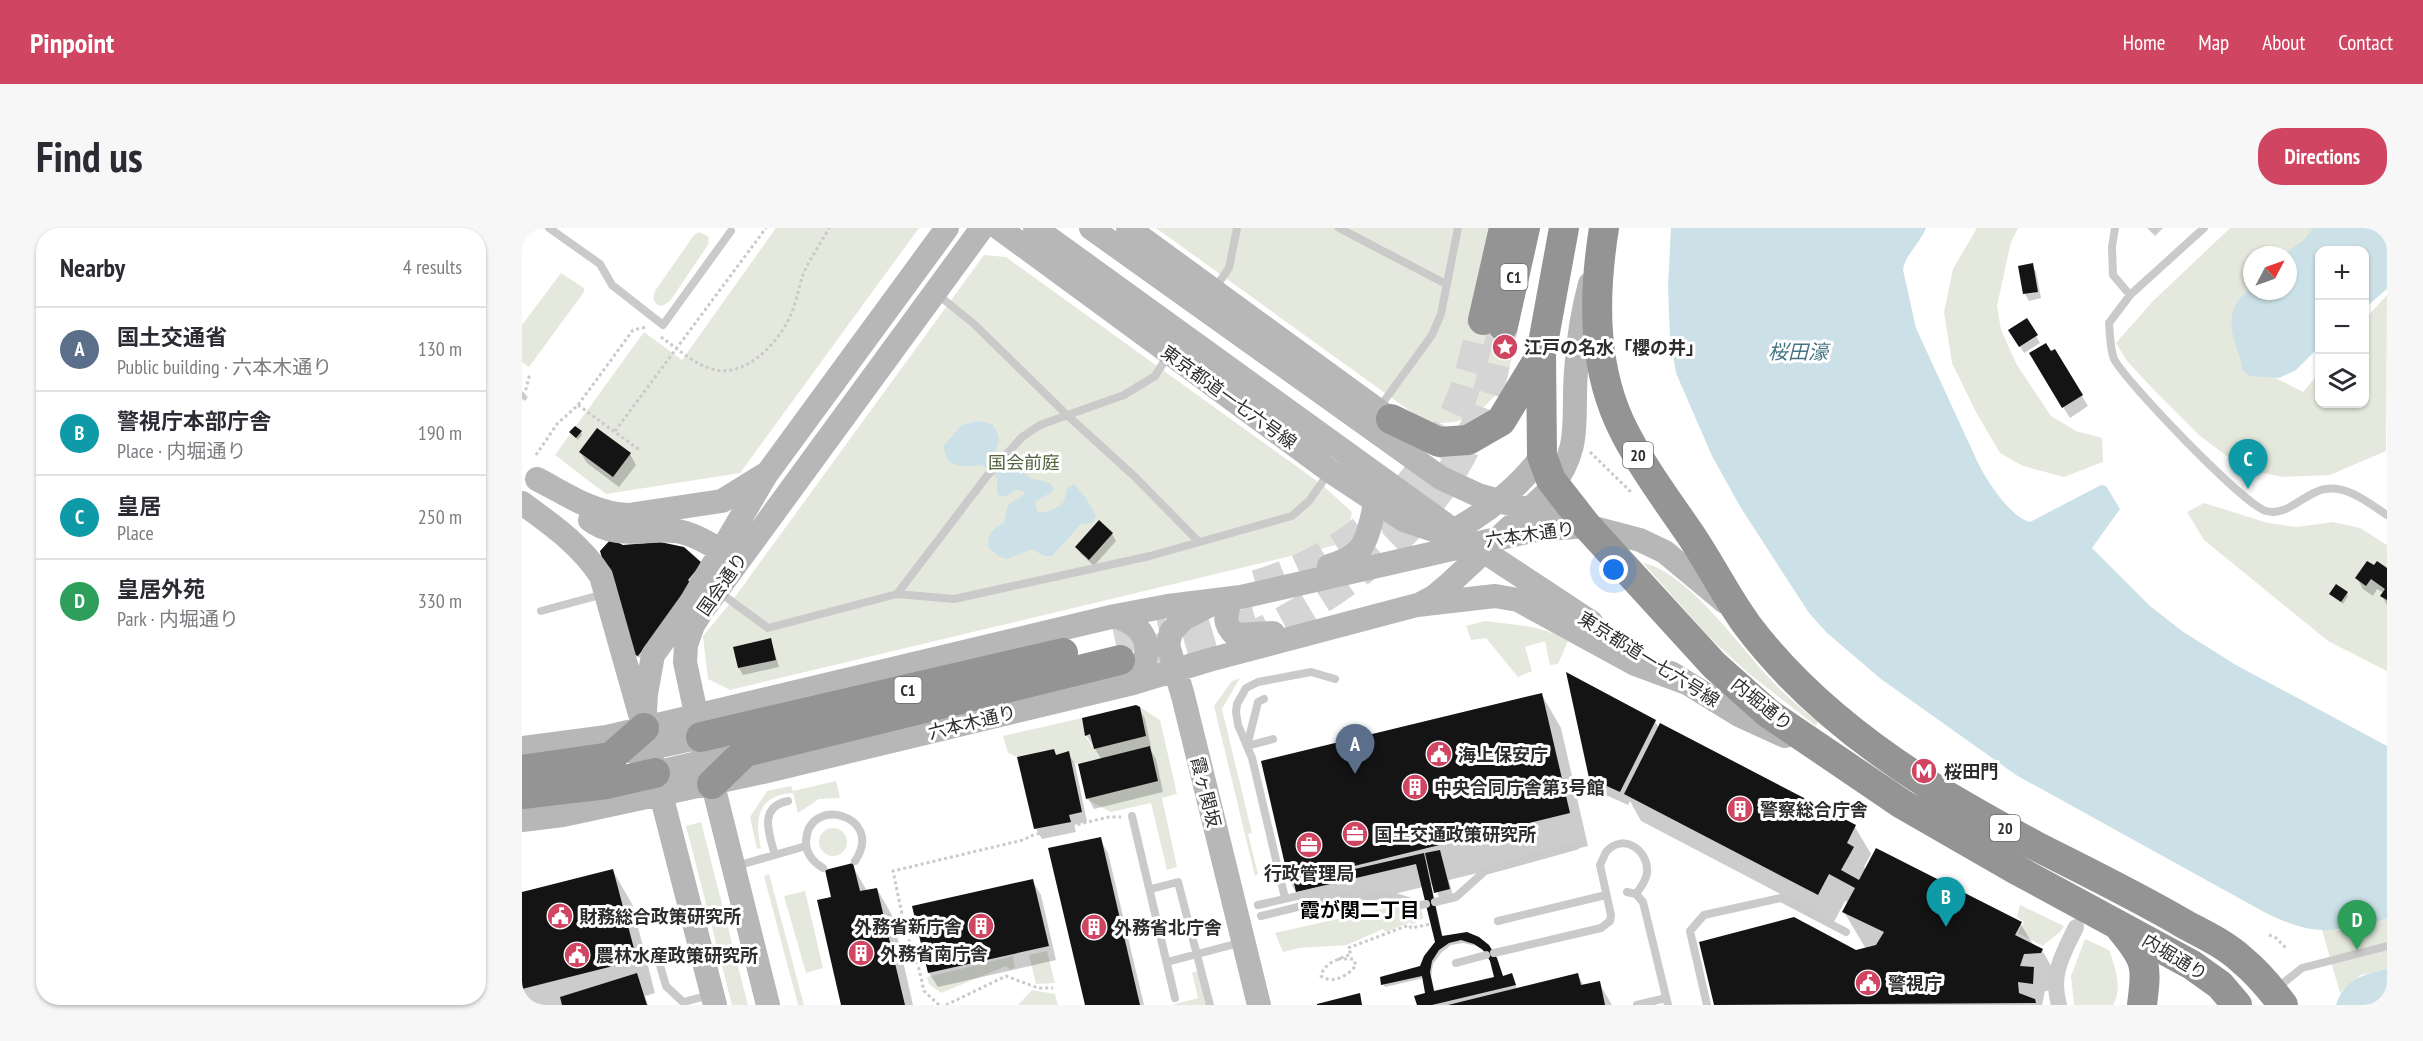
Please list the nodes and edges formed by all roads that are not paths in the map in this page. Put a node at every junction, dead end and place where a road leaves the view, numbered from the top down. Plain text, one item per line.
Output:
1 (549, 228) edge
2 (947, 228) edge
3 (982, 228) edge
4 (999, 228) edge
5 (1035, 228) edge
6 (1090, 228) edge
7 (1128, 228) edge
8 (1238, 228) edge
9 (1340, 228) edge
10 (1458, 228) edge
11 (1504, 228) edge
12 (1525, 228) edge
13 (1564, 228) edge
14 (1604, 228) edge
15 (2115, 228) edge
16 (2204, 228) edge
17 (731, 229) edge
18 (1599, 264) junction
19 (1446, 284) junction
20 (1213, 291) junction
21 (934, 292) junction
22 (2130, 295) junction
23 (1169, 354) junction
24 (1541, 354) junction
25 (1385, 414) junction
26 (1067, 416) junction
27 (1542, 456) junction
28 (532, 467) edge
29 (1368, 468) junction
30 (1330, 471) junction
31 (766, 475) junction
32 (1442, 478) junction
33 (1554, 484) junction
34 (1499, 499) junction
35 (1376, 502) junction
36 (526, 510) edge
37 (1528, 510) junction
38 (2387, 516) edge
39 (1587, 526) junction
40 (1471, 536) junction
41 (1199, 542) junction
42 (730, 556) junction
43 (717, 591) junction
44 (606, 593) junction
45 (897, 594) junction
46 (1229, 599) junction
47 (1417, 606) junction
48 (541, 611) dead end
49 (1745, 623) junction
50 (1285, 640) junction
51 (1123, 644) junction
52 (1176, 670) junction
53 (1335, 679) dead end
54 (1684, 682) junction
55 (1264, 699) dead end
56 (1273, 739) dead end
57 (1247, 746) junction
58 (522, 748) edge
59 (704, 749) junction
60 (1836, 760) junction
61 (652, 761) junction
62 (522, 770) edge
63 (522, 794) edge
64 (788, 801) dead end
65 (1132, 816) road end
66 (522, 820) edge
67 (806, 846) junction
68 (1576, 846) dead end
69 (775, 855) junction
70 (855, 861) dead end
71 (733, 867) junction
72 (823, 867) dead end
73 (1151, 890) junction
74 (1627, 892) dead end
75 (1636, 894) junction
76 (1606, 895) junction
77 (1342, 896) junction
78 (1285, 898) junction
79 (1258, 905) dead end
80 (1261, 916) dead end
81 (1498, 921) dead end
82 (2117, 923) junction
83 (2076, 927) dead end
84 (1846, 932) dead end
85 (1243, 942) junction
86 (2387, 946) edge
87 (657, 954) dead end
88 (1197, 954) junction
89 (1167, 962) junction
90 (1456, 963) dead end
91 (1175, 998) dead end
92 (2278, 998) edge
93 (714, 1000) edge
94 (1667, 1002) edge
95 (768, 1005) edge
96 (1210, 1005) edge
97 (1259, 1005) edge
98 (1637, 1005) edge
99 (1707, 1005) edge
100 (2059, 1005) edge
101 (2142, 1005) edge
102 (2237, 1005) edge

1 - 17 lane
2 - 31 main road, 国会通り
3 - 21 main road, 国会通り
4 - 23 main road, 東京都道一七六号線
5 - 29 main road, 東京都道一七六号線
6 - 32 main road
7 - 20 main road
8 - 20 lane
9 - 19 lane
10 - 19 lane
11 - 12 highway, C1, bridge
13 - 24 highway, 内堀通り / 20
14 - 18 highway, 内堀通り / 20
15 - 22 lane
16 - 22 lane
18 - 33 main road
18 - 49 highway, 内堀通り / 20
19 - 25 lane
20 - 25 main road
21 - 26 lane
21 - 42 main road, 国会通り
22 - 38 lane
23 - 26 lane
23 - 30 main road, 東京都道一七六号線
24 - 25 highway
24 - 27 highway, 内堀通り / 20
25 - 34 main road
26 - 41 lane
26 - 45 lane
27 - 33 highway, 内堀通り / 20
27 - 34 main road, 六本木通り
28 - 31 main road
28 - 42 main road
29 - 35 main road
29 - 40 main road, 東京都道一七六号線
30 - 35 main road, 東京都道一七六号線
30 - 41 lane
31 - 42 main road, 国会通り
32 - 34 main road
32 - 40 main road
33 - 37 main road
33 - 39 highway, 内堀通り / 20
34 - 37 main road
34 - 40 main road, 六本木通り
35 - 40 main road, 東京都道一七六号線
35 - 46 main road
36 - 44 main road
37 - 39 main road
37 - 40 main road
39 - 40 main road, 六本木通り
39 - 49 main road, 六本木通り
39 - 60 highway, 内堀通り / 20
40 - 46 main road, 六本木通り
40 - 47 main road
40 - 54 main road, 東京都道一七六号線
41 - 45 lane
42 - 43 main road, 国会通り
42 - 61 main road, 国会通り
43 - 45 lane
43 - 59 main road, 国会通り
44 - 48 lane
44 - 61 main road
46 - 50 main road
46 - 51 main road, 六本木通り
46 - 52 main road, 霞ヶ関坂
47 - 50 main road, 六本木通り
47 - 54 main road
49 - 92 highway, 内堀通り / 20
50 - 52 main road, 六本木通り
51 - 52 main road, 六本木通り
51 - 52 main road
51 - 59 highway, C1
51 - 59 main road, 六本木通り
51 - 59 highway, C1
52 - 85 main road, 霞ヶ関坂
53 - 57 lane
54 - 60 main road, 東京都道一七六号線
55 - 57 lane
56 - 57 lane
57 - 78 lane
58 - 61 main road
59 - 61 main road, 六本木通り
59 - 61 main road
59 - 71 main road, 国会通り
60 - 82 highway, 内堀通り / 20
61 - 62 highway
61 - 63 highway
61 - 66 main road
61 - 93 main road, 国会通り
64 - 69 lane
65 - 73 lane
67 - 69 lane
67 - 70 lane
67 - 72 lane
68 - 77 lane
69 - 71 lane
71 - 95 main road, 国会通り
73 - 88 lane
73 - 89 lane
74 - 75 lane
75 - 76 lane
75 - 94 lane
76 - 81 lane
76 - 90 lane
77 - 78 lane
77 - 80 lane
78 - 79 lane
82 - 101 highway, 20
82 - 102 highway, 内堀通り / 20
83 - 100 street
84 - 99 lane
85 - 88 lane
85 - 97 main road, 霞ヶ関坂
86 - 92 lane
87 - 93 lane
88 - 89 lane
88 - 96 lane
89 - 91 lane
94 - 98 lane

